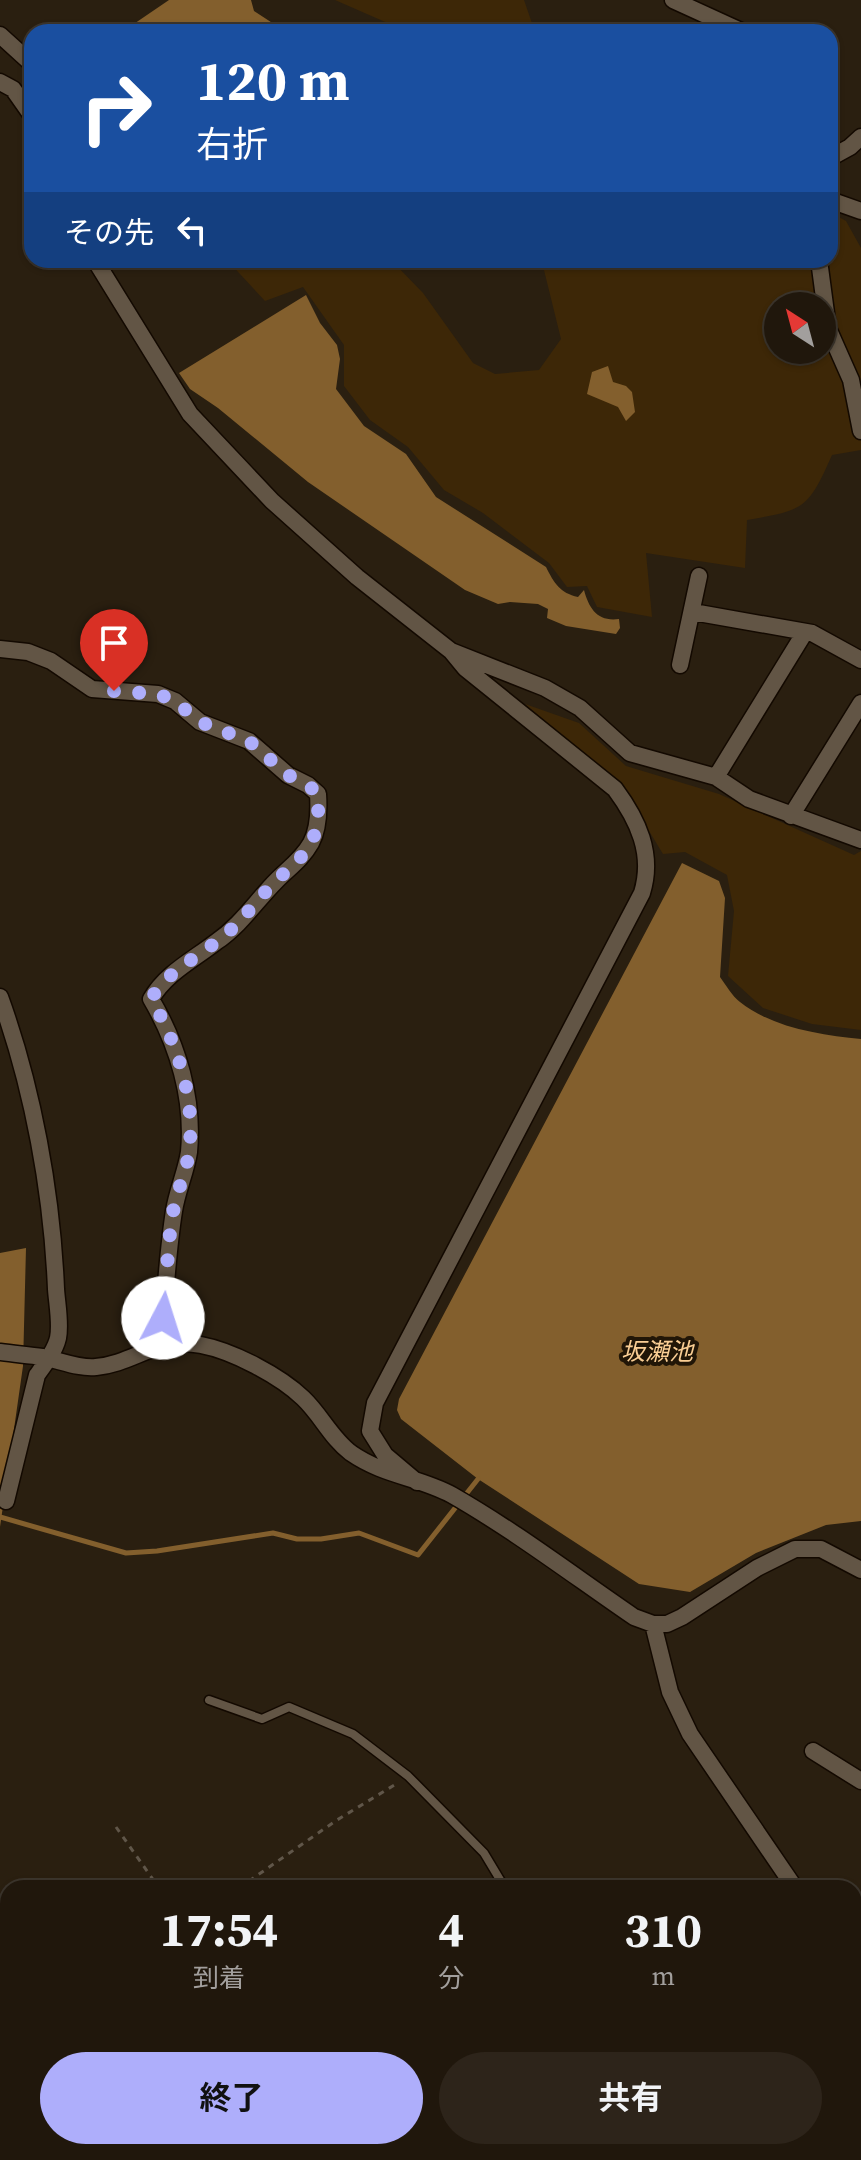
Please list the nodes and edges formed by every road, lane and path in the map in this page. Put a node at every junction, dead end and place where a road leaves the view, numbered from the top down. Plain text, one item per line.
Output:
1 (673, 0) edge
2 (726, 24) edge
3 (0, 35) edge
4 (24, 57) edge
5 (0, 82) edge
6 (24, 105) edge
7 (861, 137) edge
8 (838, 154) edge
9 (838, 203) edge
10 (861, 211) edge
11 (100, 268) edge
12 (820, 268) edge
13 (861, 431) edge
14 (699, 576) dead end
15 (693, 612) junction
16 (805, 632) junction
17 (0, 649) edge
18 (451, 651) junction
19 (861, 660) edge
20 (680, 665) dead end
21 (861, 703) edge
22 (716, 777) junction
23 (791, 816) junction
24 (861, 840) edge
25 (0, 997) edge
26 (161, 1345) junction
27 (0, 1352) edge
28 (45, 1358) junction
29 (417, 1482) junction
30 (6, 1501) dead end
31 (861, 1570) edge
32 (653, 1624) junction
33 (209, 1700) dead end
34 (813, 1751) dead end
35 (408, 1776) junction
36 (861, 1781) edge
37 (116, 1827) dead end
38 (153, 1880) edge
39 (251, 1880) edge
40 (500, 1880) edge
41 (790, 1880) edge

1 - 2 street
3 - 4 street
5 - 6 street
7 - 8 street
9 - 10 street
11 - 18 street
12 - 13 street
14 - 15 street
15 - 16 street
15 - 20 street
16 - 19 street
16 - 22 street
17 - 26 street
18 - 22 street
18 - 29 street
21 - 23 street
22 - 23 street
23 - 24 street
25 - 28 street
26 - 28 street
26 - 29 street
27 - 28 street
28 - 30 street
29 - 32 street
31 - 32 street
32 - 41 street
33 - 35 lane
34 - 36 street
35 - 39 path
35 - 40 lane
37 - 38 path

